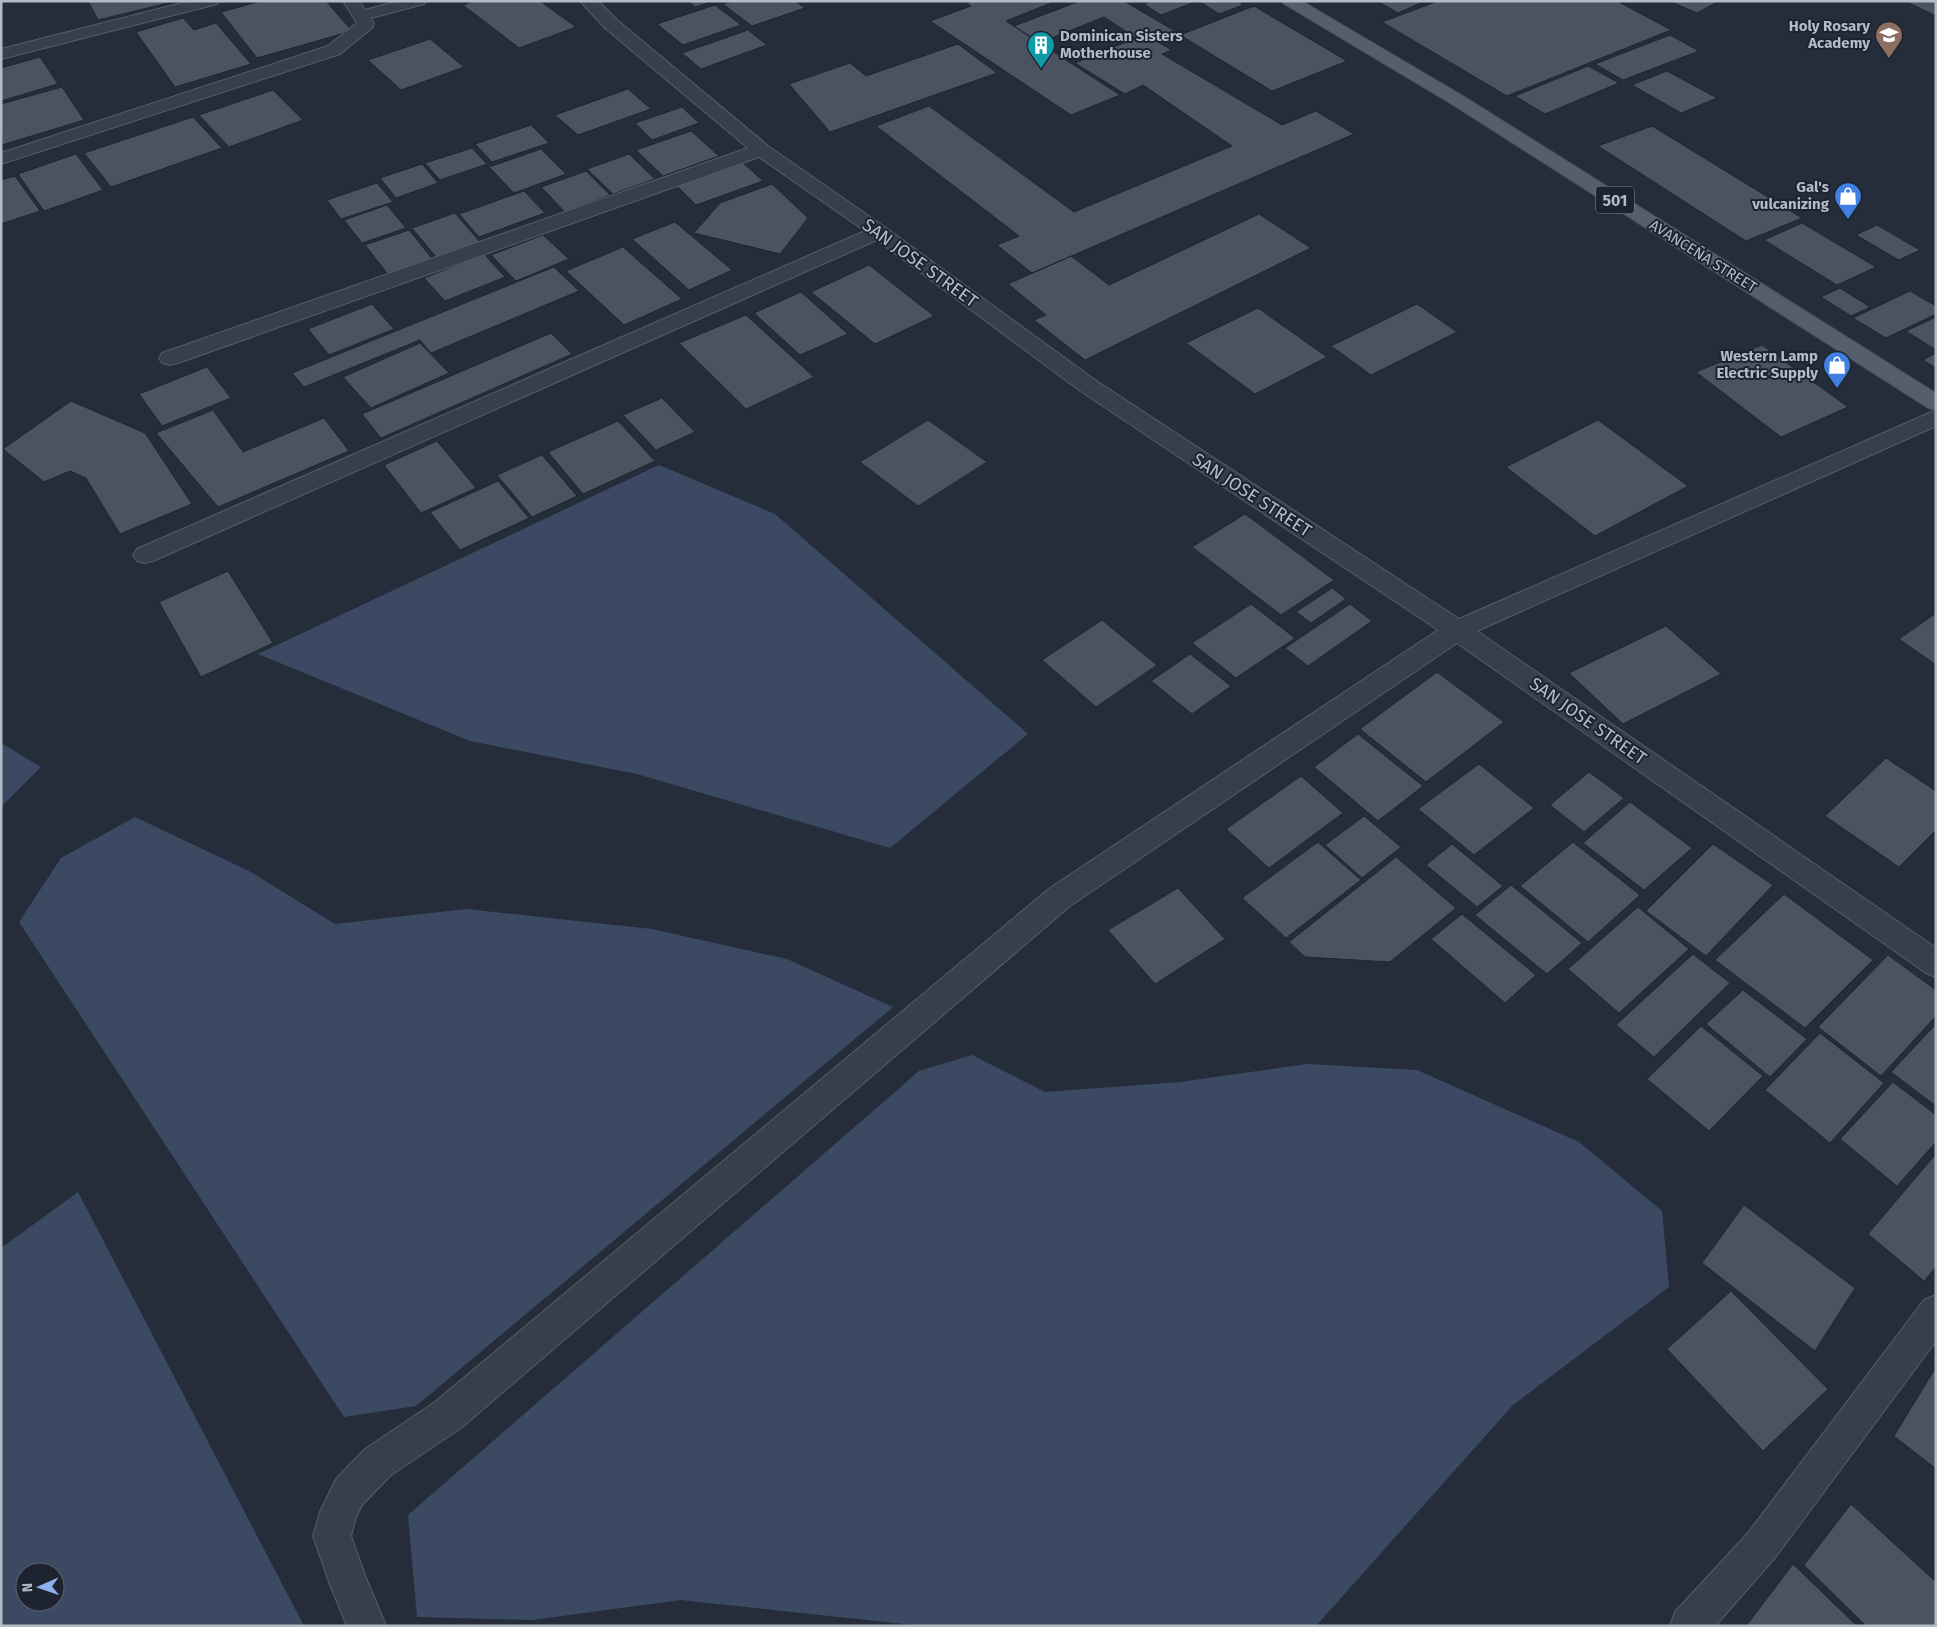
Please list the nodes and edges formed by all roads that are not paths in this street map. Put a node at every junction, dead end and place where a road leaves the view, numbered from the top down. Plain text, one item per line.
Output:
1 (211, 1) edge
2 (350, 1) edge
3 (418, 1) edge
4 (588, 1) edge
5 (1290, 1) edge
6 (361, 16) junction
7 (1, 54) edge
8 (761, 150) junction
9 (1, 159) edge
10 (879, 232) junction
11 (170, 358) dead end
12 (1936, 404) edge
13 (1936, 417) edge
14 (145, 555) dead end
15 (1457, 630) junction
16 (1936, 964) edge
17 (1936, 1312) edge
18 (367, 1626) edge
19 (1689, 1626) edge

1 - 7 street
2 - 6 street
3 - 6 street
4 - 8 street, SAN JOSE STREET
5 - 12 main road, AVANCEÑA STREET / 501
6 - 9 street
8 - 10 street, SAN JOSE STREET
8 - 11 street
10 - 14 street
10 - 15 street, SAN JOSE STREET
13 - 15 street
15 - 16 street, SAN JOSE STREET
15 - 18 street
17 - 19 street

